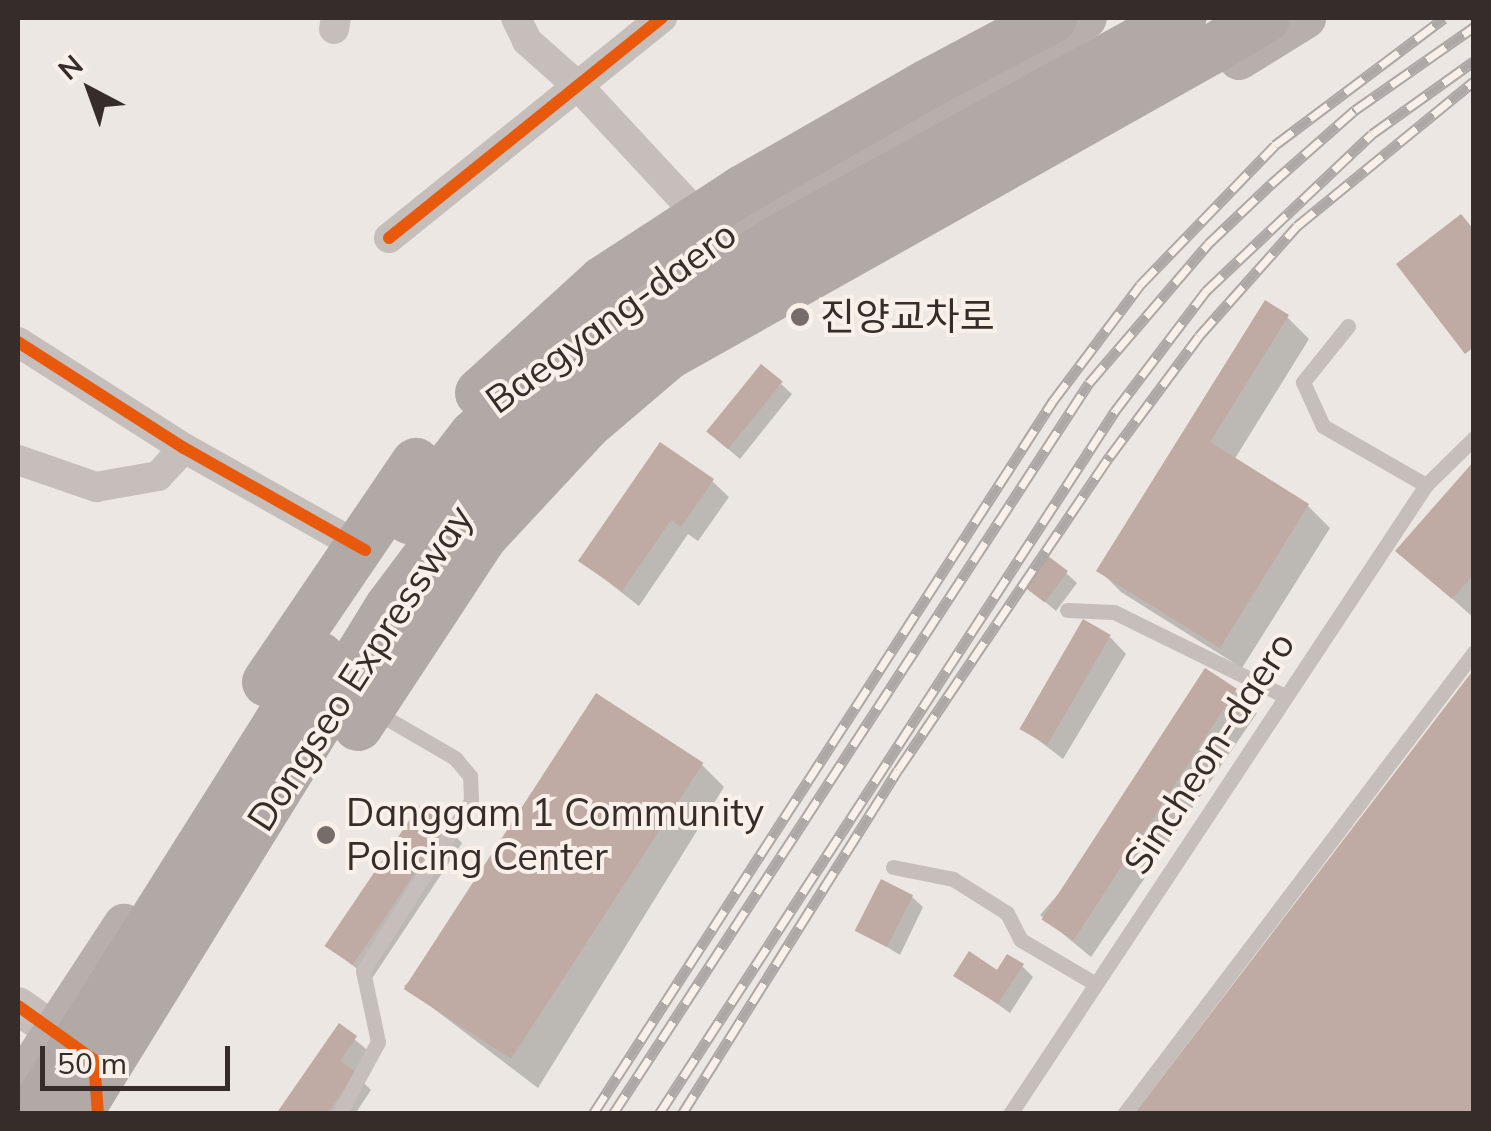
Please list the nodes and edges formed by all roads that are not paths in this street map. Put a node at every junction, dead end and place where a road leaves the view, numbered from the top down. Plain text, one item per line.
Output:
1 (516, 18) edge
2 (662, 18) edge
3 (1052, 18) edge
4 (1086, 18) edge
5 (1116, 18) edge
6 (1266, 18) edge
7 (1306, 18) edge
8 (1205, 27) edge
9 (580, 87) junction
10 (715, 234) junction
11 (390, 238) dead end
12 (1348, 326) dead end
13 (18, 342) edge
14 (1474, 438) edge
15 (184, 448) junction
16 (18, 460) edge
17 (1426, 485) junction
18 (365, 550) junction
19 (1066, 610) dead end
20 (1474, 652) edge
21 (1286, 696) junction
22 (360, 702) junction
23 (312, 762) junction
24 (894, 867) dead end
25 (120, 930) junction
26 (182, 974) junction
27 (1094, 982) junction
28 (18, 1006) edge
29 (53, 1029) junction
30 (18, 1087) edge
31 (18, 1099) edge
32 (32, 1114) edge
33 (77, 1114) edge
34 (100, 1114) edge
35 (340, 1114) edge
36 (1010, 1114) edge
37 (1124, 1114) edge

1 - 9 street
2 - 9 street
3 - 31 highway, bridge
4 - 10 main road, Baegyang-daero
5 - 32 highway, Dongseo Expressway, bridge
6 - 8 highway, Dongseo Expressway
7 - 22 main road, Baegyang-daero
8 - 23 main road, Baegyang-daero
8 - 33 highway, Dongseo Expressway, bridge
9 - 10 street
9 - 11 street
10 - 18 main road, Baegyang-daero
12 - 17 lane
13 - 15 street
14 - 17 lane, Sincheon-daero
15 - 16 street
15 - 18 street
17 - 21 lane, Sincheon-daero
18 - 25 main road, Baegyang-daero
19 - 21 lane
20 - 37 lane
21 - 27 lane, Sincheon-daero
22 - 23 main road, Baegyang-daero
22 - 35 lane
23 - 26 main road, Baegyang-daero
24 - 27 lane
25 - 26 main road
25 - 29 main road, Baegyang-daero
26 - 34 main road, Baegyang-daero
27 - 36 lane, Sincheon-daero
28 - 29 street
29 - 30 main road, Baegyang-daero
29 - 34 street

